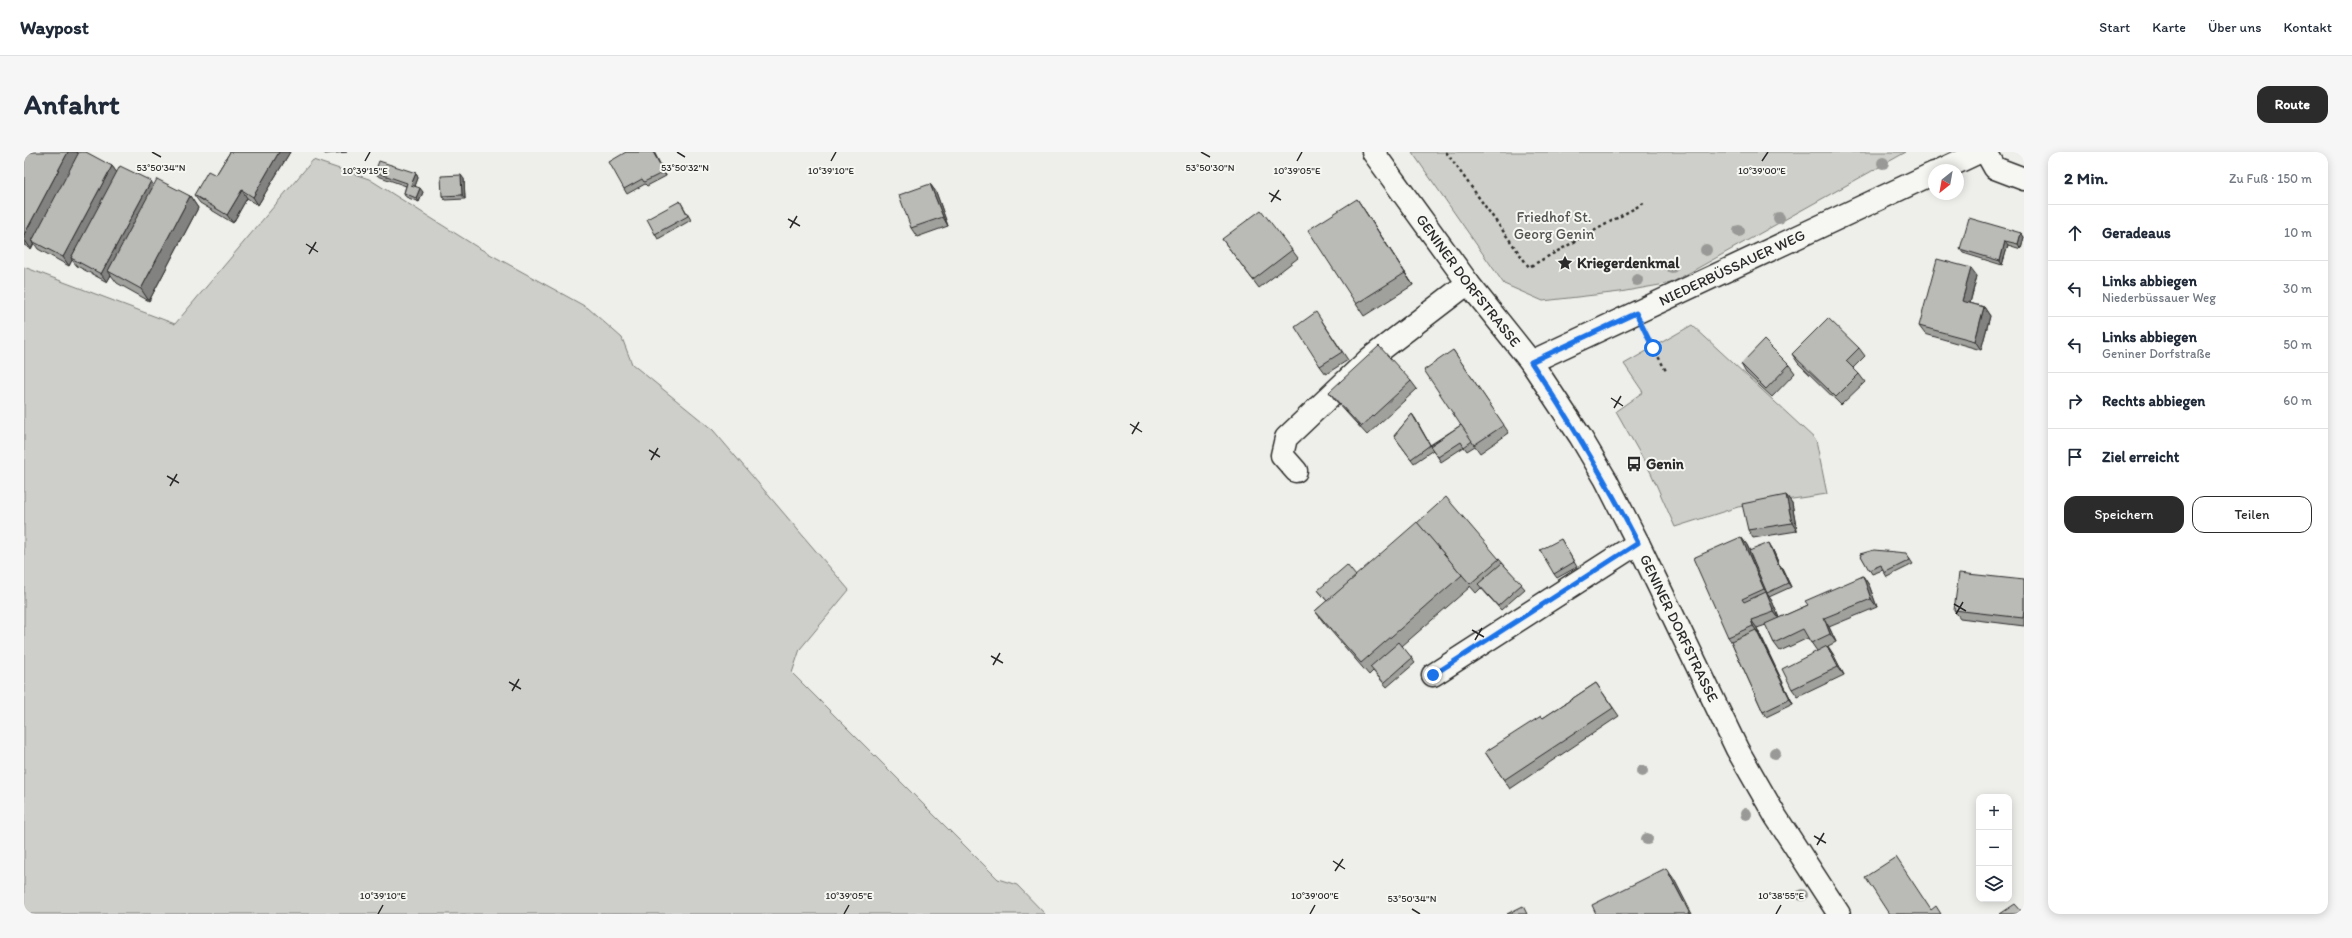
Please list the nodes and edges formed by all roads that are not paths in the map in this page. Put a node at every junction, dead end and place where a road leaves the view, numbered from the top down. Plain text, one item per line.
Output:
1 (1373, 152) edge
2 (1979, 152) edge
3 (1986, 152) edge
4 (1954, 164) edge
5 (1928, 176) edge
6 (2024, 179) edge
7 (1468, 282) junction
8 (1531, 362) junction
9 (1296, 471) dead end
10 (1638, 543) junction
11 (1433, 675) dead end
12 (1839, 914) edge

1 - 7 main road, GENINER DORFSTRASSE
2 - 4 main road
3 - 6 main road
5 - 8 main road, NIEDERBÜSSAUER WEG
7 - 8 main road, GENINER DORFSTRASSE
7 - 9 main road
8 - 10 main road, GENINER DORFSTRASSE
10 - 11 main road
10 - 12 main road, GENINER DORFSTRASSE

